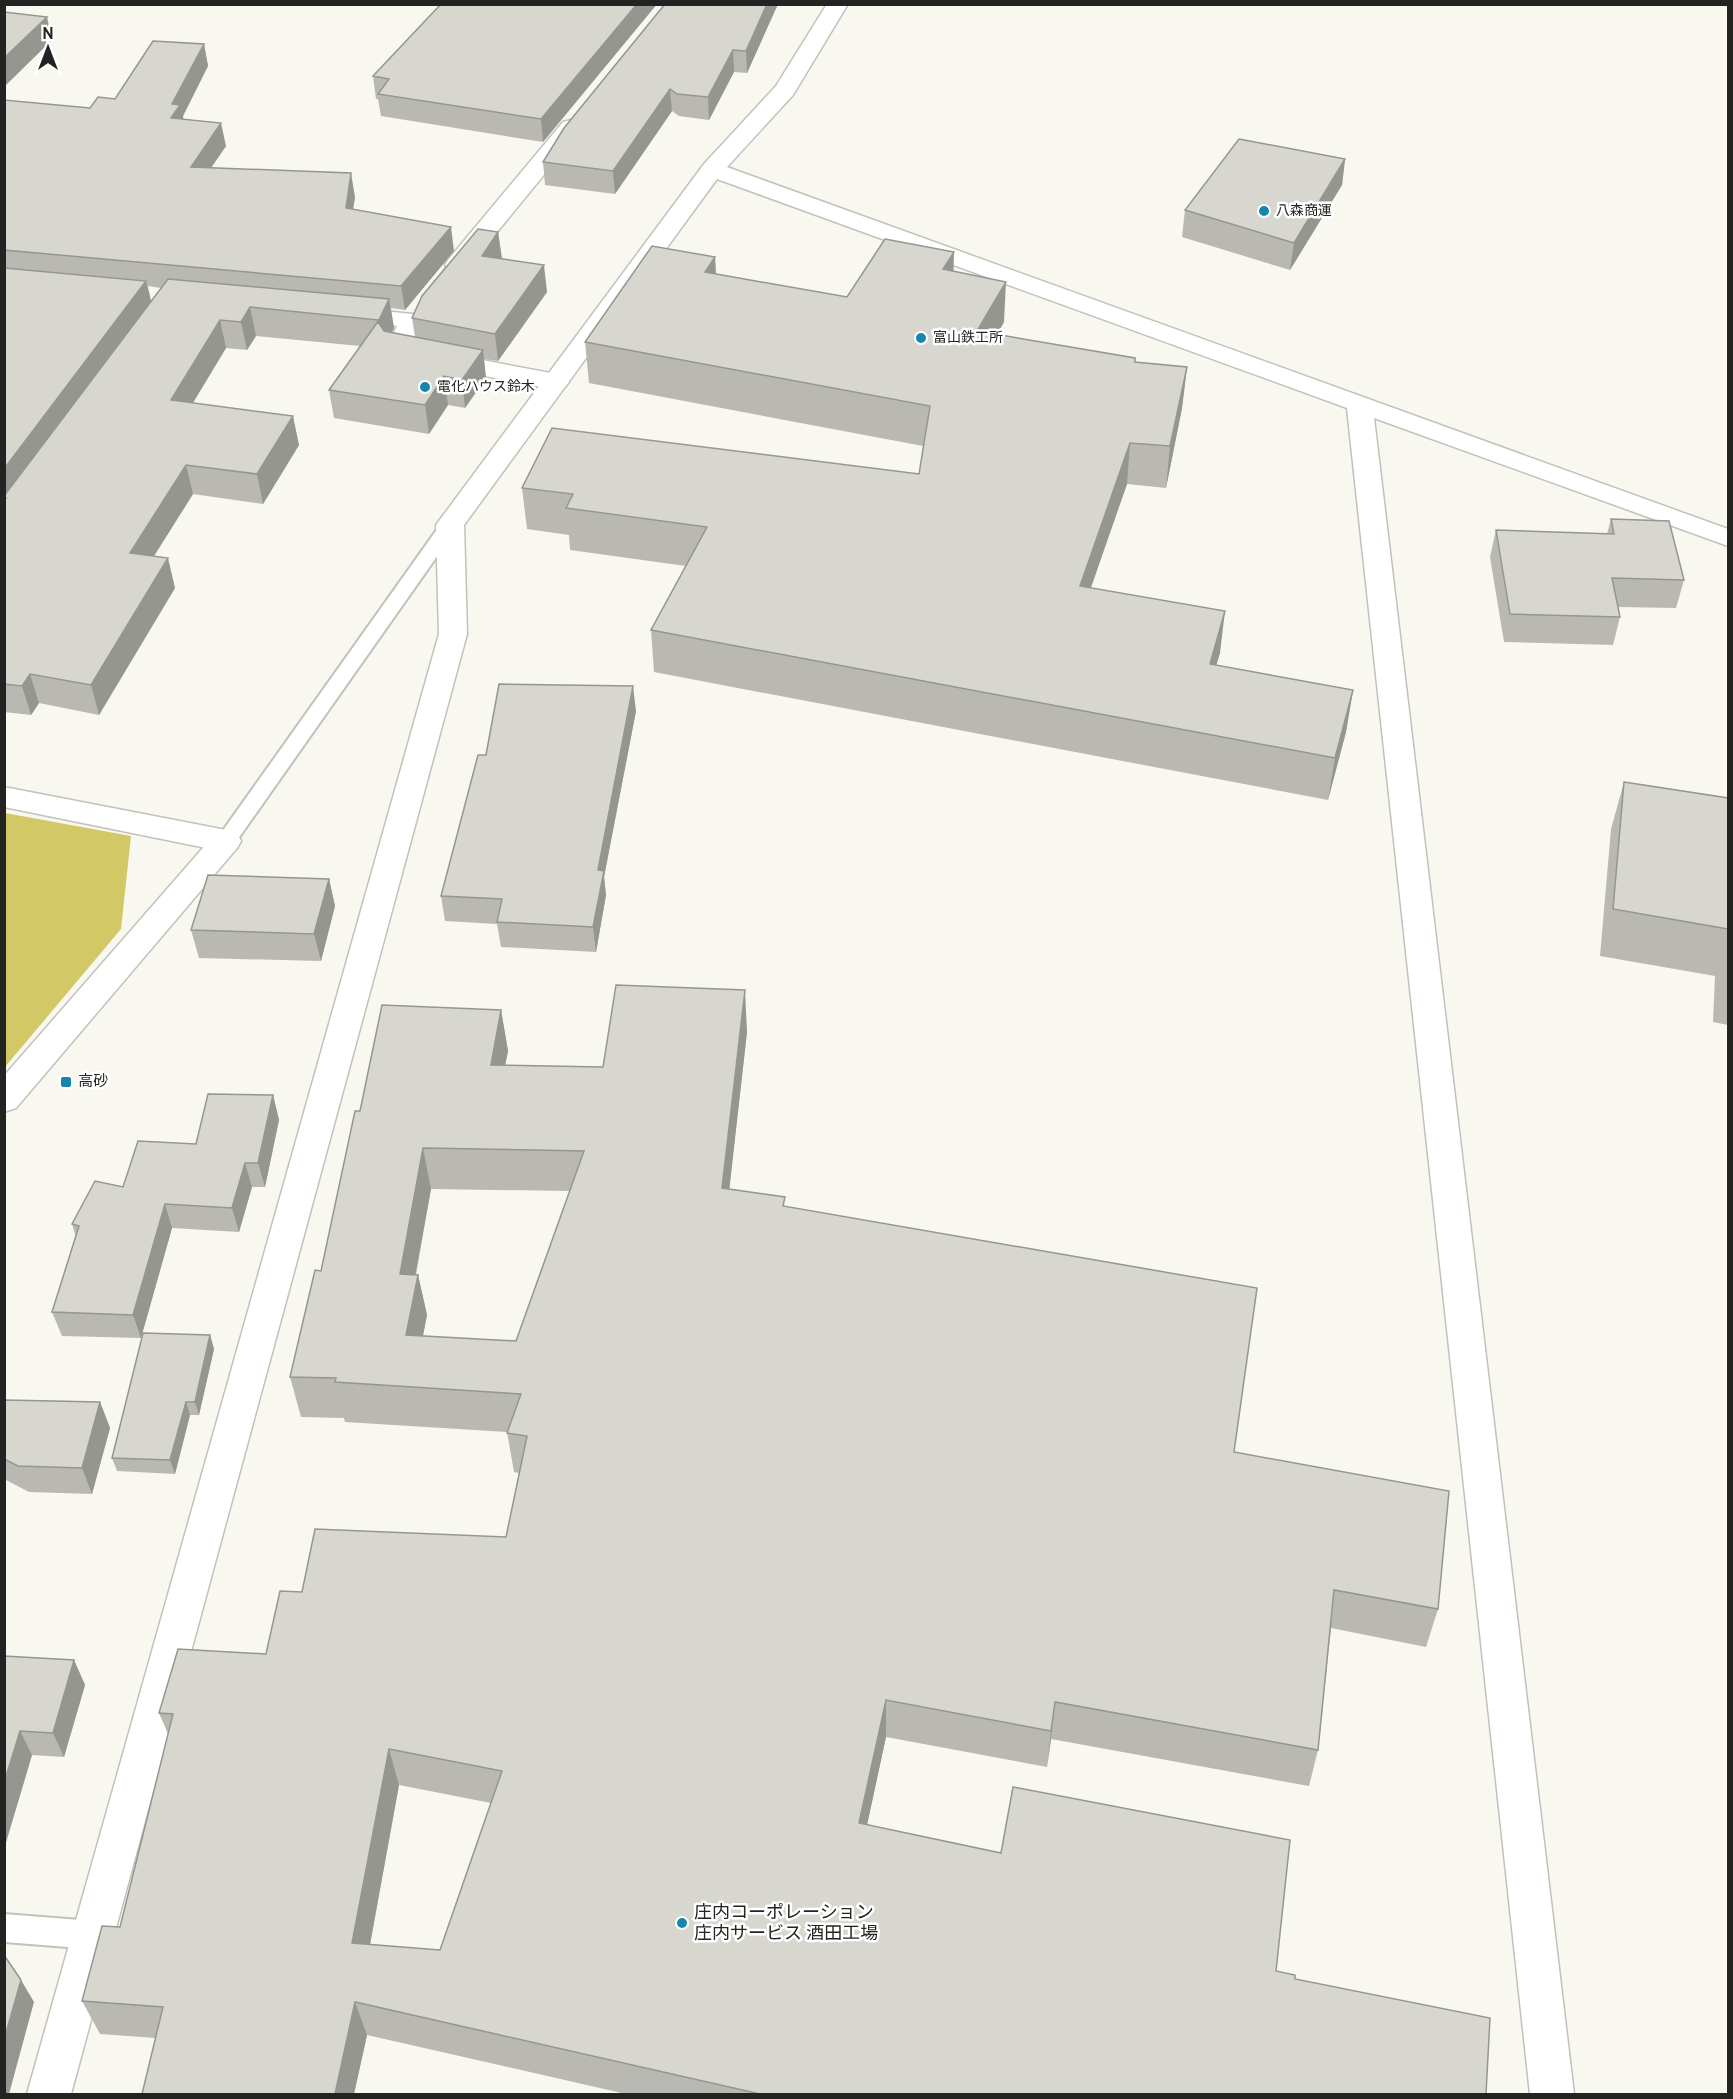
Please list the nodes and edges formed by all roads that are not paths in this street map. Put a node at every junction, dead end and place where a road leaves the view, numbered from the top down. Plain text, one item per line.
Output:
1 (838, 4) edge
2 (583, 113) edge
3 (712, 169) junction
4 (442, 284) edge
5 (320, 312) edge
6 (556, 382) junction
7 (1359, 403) junction
8 (450, 525) junction
9 (1728, 538) edge
10 (4, 796) edge
11 (226, 841) junction
12 (4, 1099) edge
13 (4, 1928) edge
14 (93, 1935) junction
15 (49, 2094) edge
16 (1552, 2094) edge

1 - 3 street
2 - 4 street
3 - 6 street
3 - 7 street
5 - 6 street
6 - 8 street
7 - 9 street
7 - 16 street
8 - 11 lane
8 - 14 street
10 - 11 street
11 - 12 street
13 - 14 lane
14 - 15 street

